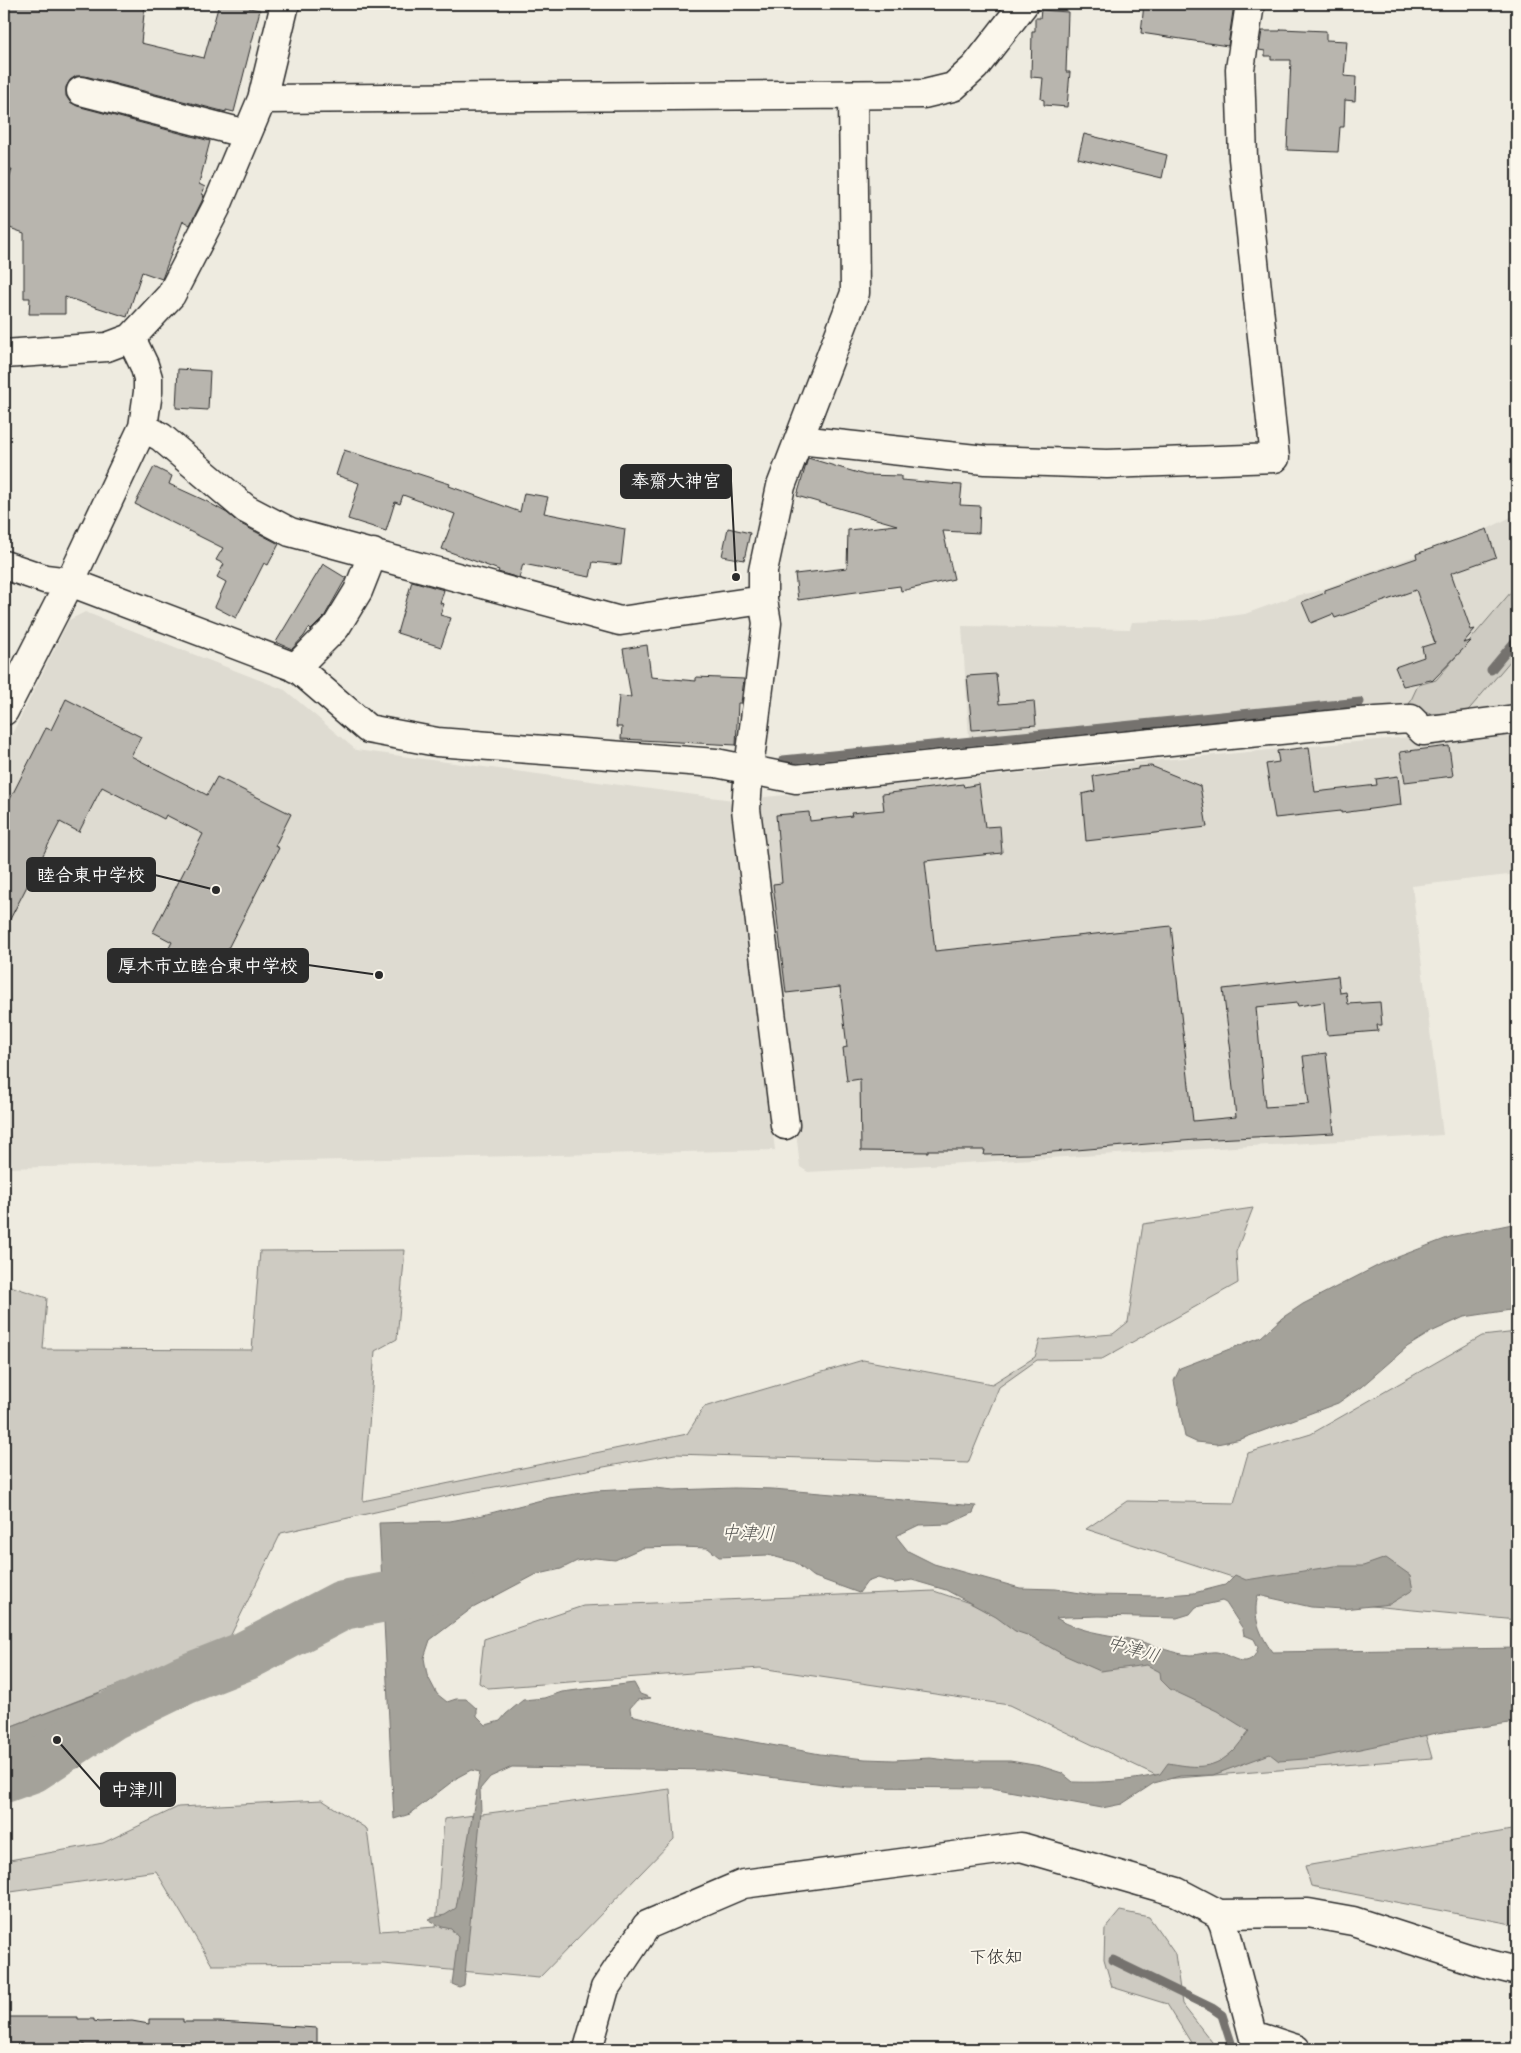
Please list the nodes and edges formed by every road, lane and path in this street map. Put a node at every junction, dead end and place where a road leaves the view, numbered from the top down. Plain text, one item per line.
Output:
1 (285, 4) edge
2 (1024, 4) edge
3 (1250, 4) edge
4 (81, 91) dead end
5 (854, 94) junction
6 (262, 100) junction
7 (247, 134) junction
8 (131, 338) junction
9 (4, 354) edge
10 (143, 427) junction
11 (799, 440) junction
12 (373, 553) junction
13 (4, 565) edge
14 (70, 582) junction
15 (763, 600) junction
16 (295, 668) junction
17 (4, 710) edge
18 (1517, 719) edge
19 (749, 768) junction
20 (785, 1125) dead end
21 (1219, 1914) junction
22 (1517, 1971) edge
23 (588, 2049) edge
24 (1296, 2049) edge

1 - 6 street
2 - 5 street
3 - 11 street
4 - 7 street
5 - 6 street
5 - 11 street
6 - 7 street
7 - 8 street
8 - 9 street
8 - 10 street
10 - 12 street
10 - 14 street
11 - 15 street
12 - 15 street
12 - 16 street
13 - 14 street
14 - 16 street
14 - 17 street
15 - 19 street
16 - 19 street
18 - 19 street
19 - 20 street
21 - 22 street
21 - 23 street
21 - 24 street

